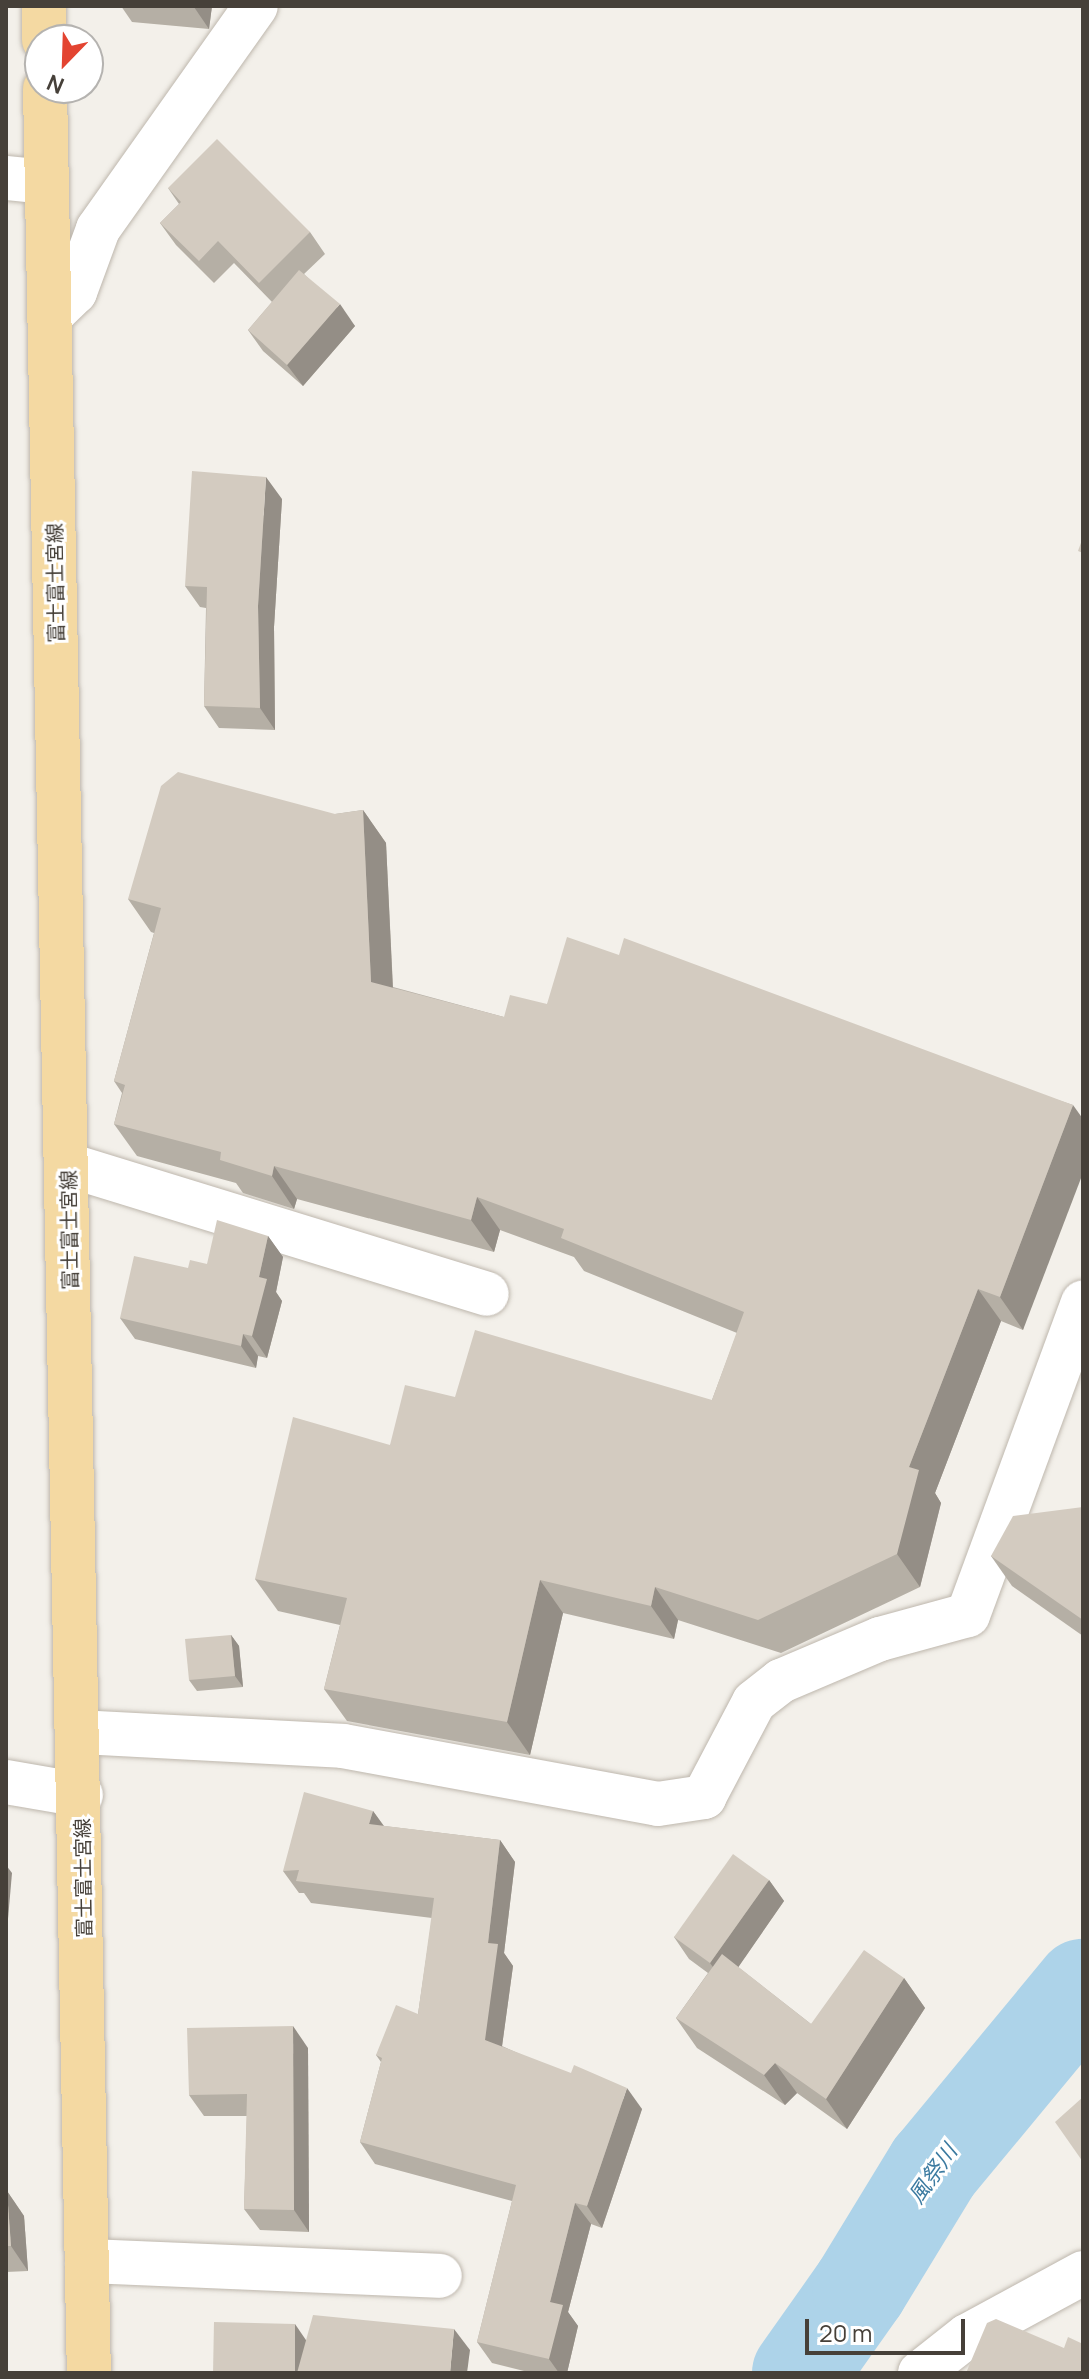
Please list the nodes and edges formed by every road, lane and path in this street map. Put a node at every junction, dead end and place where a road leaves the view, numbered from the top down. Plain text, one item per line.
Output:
1 (256, 6) edge
2 (42, 104) edge
3 (26, 180) edge
4 (49, 317) junction
5 (68, 1165) junction
6 (487, 1294) dead end
7 (1083, 1303) edge
8 (80, 1732) junction
9 (6, 1782) edge
10 (81, 1795) junction
11 (87, 2261) junction
12 (1083, 2273) edge
13 (440, 2276) dead end
14 (89, 2373) edge
15 (920, 2373) edge

1 - 4 street
2 - 3 main road, 富士富士宮線
3 - 4 main road, 富士富士宮線
4 - 5 main road, 富士富士宮線
5 - 6 street
5 - 8 main road, 富士富士宮線
7 - 8 street
8 - 10 main road, 富士富士宮線
9 - 10 street
10 - 11 main road, 富士富士宮線
11 - 13 street
11 - 14 main road, 富士富士宮線
12 - 15 street

